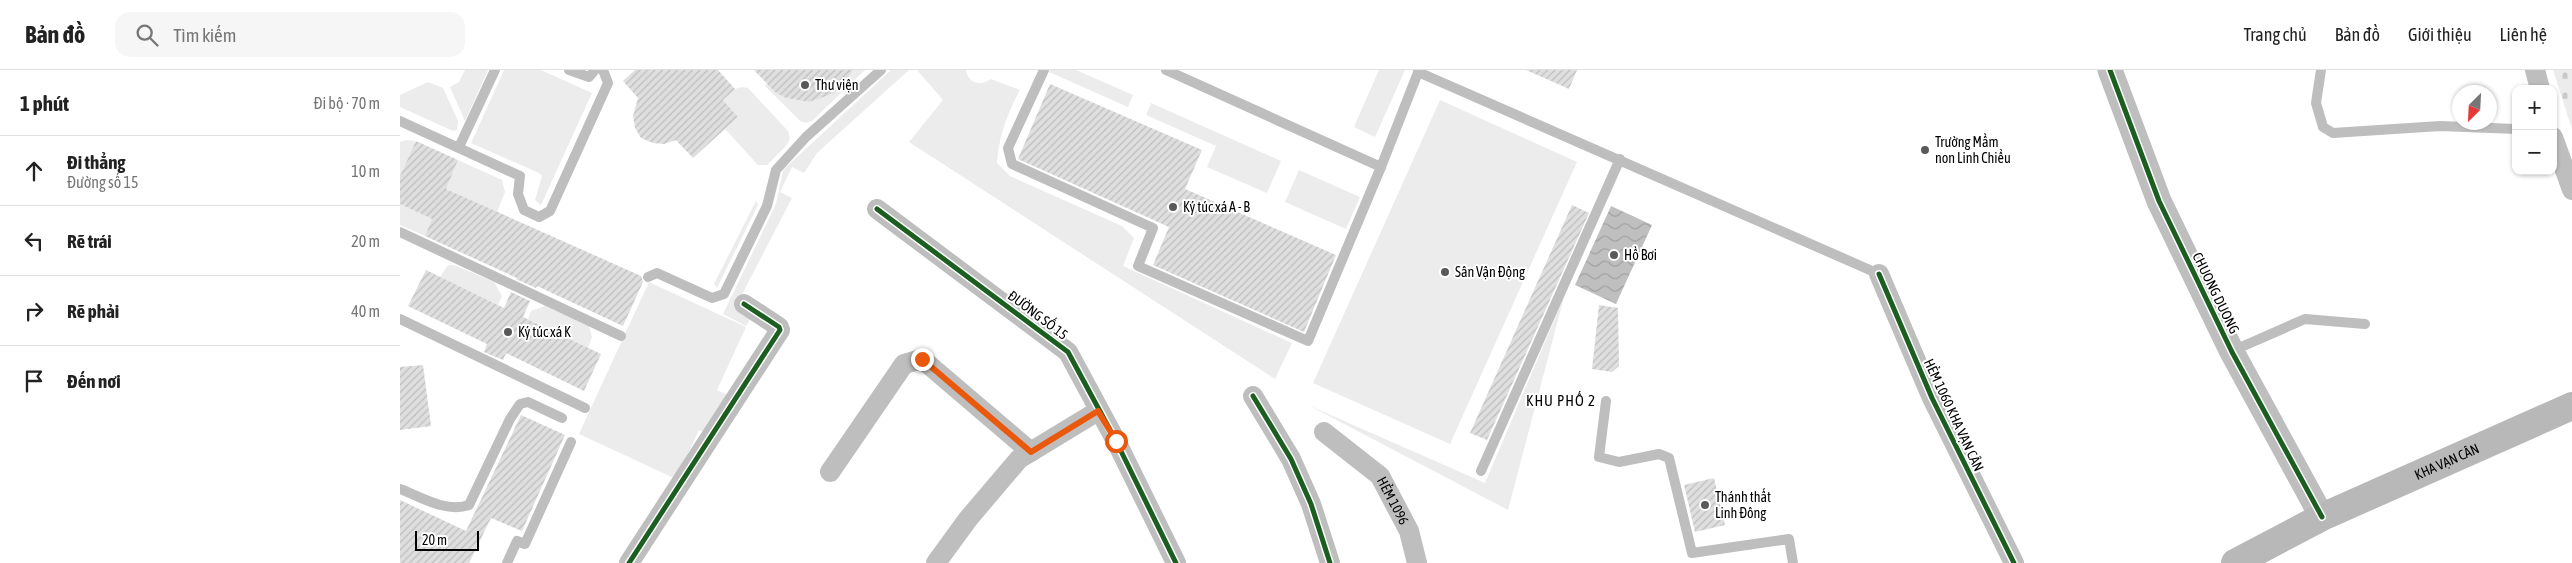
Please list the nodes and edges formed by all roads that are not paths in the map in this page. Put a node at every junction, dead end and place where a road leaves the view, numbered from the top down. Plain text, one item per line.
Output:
1 (495, 70) edge
2 (569, 70) edge
3 (595, 70) edge
4 (603, 70) edge
5 (881, 70) edge
6 (1044, 70) edge
7 (1166, 70) edge
8 (2110, 70) edge
9 (2321, 70) edge
10 (2535, 70) edge
11 (1419, 71) edge
12 (2539, 85) edge
13 (400, 121) edge
14 (2512, 128) edge
15 (458, 147) junction
16 (2557, 147) edge
17 (1620, 159) junction
18 (1382, 167) junction
19 (2572, 190) edge
20 (877, 209) dead end
21 (400, 232) edge
22 (1878, 274) joint
23 (648, 277) dead end
24 (744, 304) dead end
25 (400, 318) edge
26 (2365, 324) dead end
27 (621, 336) dead end
28 (2232, 352) junction
29 (1253, 396) dead end
30 (1606, 401) dead end
31 (2572, 406) edge
32 (585, 408) dead end
33 (1098, 411) junction
34 (562, 418) dead end
35 (1324, 432) dead end
36 (571, 442) dead end
37 (1031, 452) junction
38 (1481, 471) dead end
39 (830, 472) dead end
40 (400, 489) edge
41 (2322, 517) junction
42 (2248, 560) edge
43 (507, 563) edge
44 (629, 563) edge
45 (936, 563) edge
46 (1176, 563) edge
47 (1330, 563) edge
48 (1416, 563) edge
49 (1793, 563) edge
50 (2014, 563) edge

1 - 15 lane
2 - 3 lane
4 - 15 lane
5 - 23 lane
6 - 18 lane
7 - 18 lane
8 - 28 street, CHUONG DUONG
9 - 14 lane
10 - 12 street
11 - 17 lane
11 - 18 lane
13 - 15 lane
16 - 19 street
17 - 22 lane
17 - 38 lane
20 - 33 street, ĐƯỜNG SỐ 15
21 - 27 lane
22 - 50 street, HẺM 1060 KHA VẠN CÂN
24 - 44 street
25 - 32 lane
26 - 28 lane
28 - 41 street, CHUONG DUONG
29 - 47 street
30 - 49 lane
31 - 41 main road, KHA VẠN CÂN
33 - 37 street
33 - 46 street, ĐƯỜNG SỐ 15
34 - 40 lane
35 - 48 street, HẺM 1096
36 - 43 lane
37 - 39 street
37 - 45 street
41 - 42 main road, KHA VẠN CÂN

